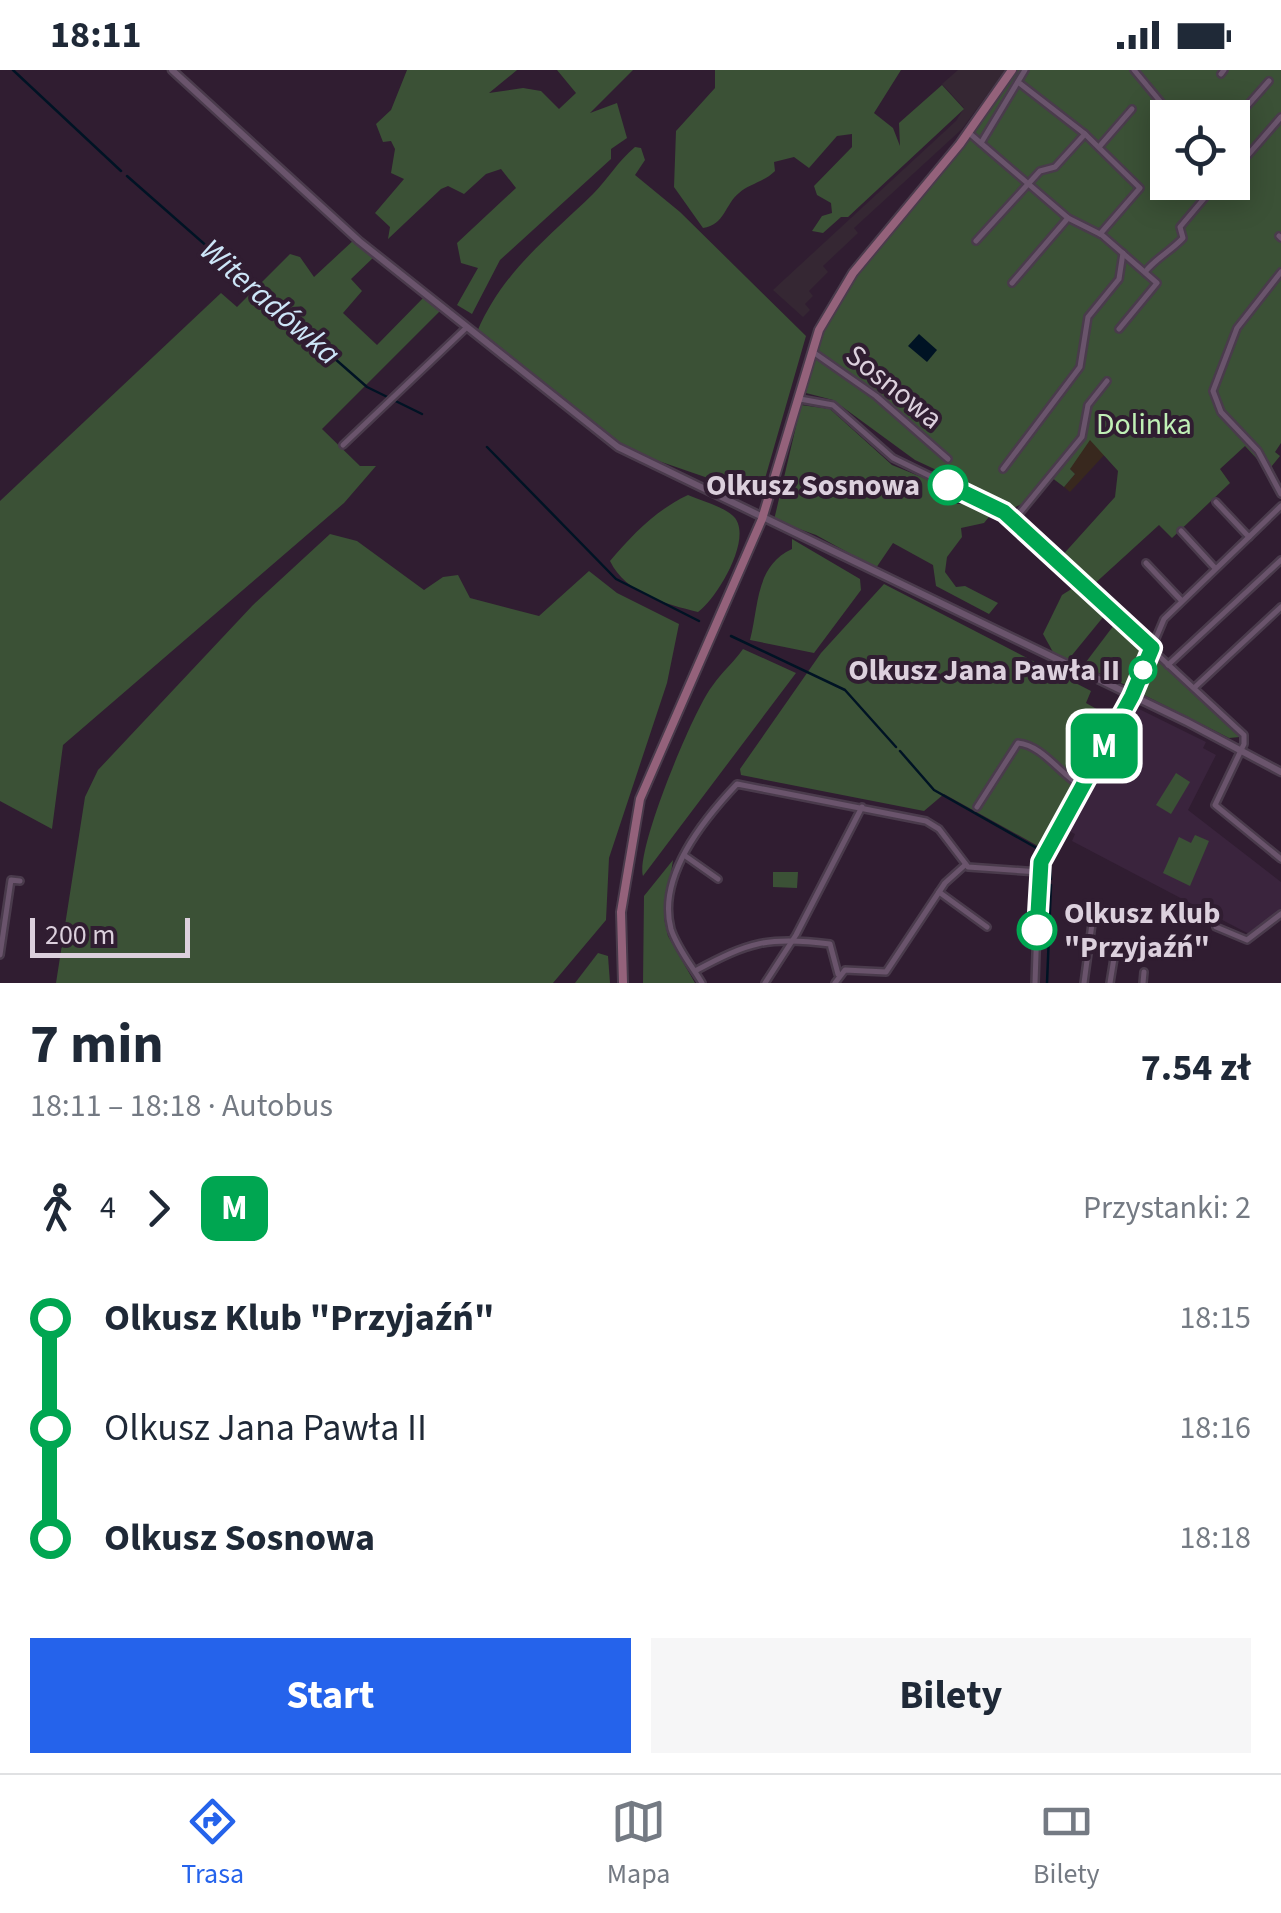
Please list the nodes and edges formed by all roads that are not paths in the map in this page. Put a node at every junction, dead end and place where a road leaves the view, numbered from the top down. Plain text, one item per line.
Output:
1 (172, 70) edge
2 (1012, 70) edge
3 (1025, 70) edge
4 (1134, 70) edge
5 (1018, 82) junction
6 (1269, 82) dead end
7 (1159, 100) edge
8 (1250, 103) edge
9 (1132, 109) dead end
10 (1281, 117) edge
11 (968, 132) junction
12 (1085, 134) junction
13 (980, 142) junction
14 (1099, 147) junction
15 (1250, 153) edge
16 (1028, 184) junction
17 (1203, 200) edge
18 (1068, 218) junction
19 (1100, 234) junction
20 (976, 241) dead end
21 (1123, 253) junction
22 (1144, 272) junction
23 (1281, 272) edge
24 (1012, 283) dead end
25 (466, 328) junction
26 (1119, 329) dead end
27 (810, 351) junction
28 (1107, 381) dead end
29 (796, 398) junction
30 (343, 445) dead end
31 (948, 459) dead end
32 (1003, 469) dead end
33 (1281, 494) edge
34 (1216, 502) dead end
35 (1281, 506) edge
36 (762, 519) junction
37 (1014, 520) junction
38 (1180, 530) dead end
39 (1249, 537) junction
40 (1281, 560) edge
41 (1146, 563) dead end
42 (1216, 568) junction
43 (1181, 600) junction
44 (1281, 607) edge
45 (1152, 648) junction
46 (1168, 664) junction
47 (1194, 688) junction
48 (1132, 696) junction
49 (1242, 749) junction
50 (1281, 772) edge
51 (1082, 786) junction
52 (862, 807) junction
53 (977, 807) dead end
54 (684, 854) junction
55 (1281, 859) edge
56 (966, 865) junction
57 (1039, 872) junction
58 (718, 879) dead end
59 (20, 881) dead end
60 (939, 892) junction
61 (1094, 909) dead end
62 (1281, 914) edge
63 (987, 927) dead end
64 (1216, 927) dead end
65 (793, 940) junction
66 (1115, 952) dead end
67 (0, 955) edge
68 (695, 972) junction
69 (1144, 972) dead end
70 (838, 974) junction
71 (623, 983) edge
72 (702, 983) edge
73 (765, 983) edge
74 (835, 983) edge
75 (1035, 983) edge
76 (1084, 983) edge
77 (1110, 983) edge
78 (1143, 983) edge

1 - 25 street
2 - 11 main road
3 - 5 street
4 - 7 street
5 - 12 street
5 - 13 street
6 - 8 street
9 - 14 street
10 - 15 street
11 - 13 street
11 - 27 main road
12 - 14 street
12 - 16 street
13 - 16 street
14 - 19 street
16 - 18 street
16 - 20 street
17 - 22 street
18 - 19 street
18 - 24 street
19 - 21 street
21 - 22 street
21 - 32 street
22 - 26 street
23 - 33 street
25 - 30 street
25 - 36 street
27 - 29 main road
27 - 31 street, Sosnowa
28 - 37 street
29 - 36 main road
29 - 37 street, Sosnowa
34 - 39 street
35 - 39 street
36 - 48 street
36 - 71 main road
37 - 45 street, Sosnowa
38 - 42 street
39 - 42 street
40 - 46 street
41 - 43 street
42 - 43 street
43 - 45 street
44 - 47 street
45 - 46 street, Sosnowa
45 - 48 street
46 - 47 street, Sosnowa
47 - 49 street, Sosnowa
48 - 49 street
48 - 51 street
49 - 50 street
49 - 55 street
51 - 53 street
51 - 57 street
52 - 54 street
52 - 56 street
52 - 65 street
54 - 58 street
54 - 68 street
56 - 57 street
56 - 60 street
57 - 75 street
59 - 67 street
60 - 63 street
60 - 70 street
61 - 76 street
62 - 64 street
65 - 68 street
65 - 70 street
65 - 73 street
66 - 77 street
68 - 72 street
69 - 78 street
70 - 74 street

